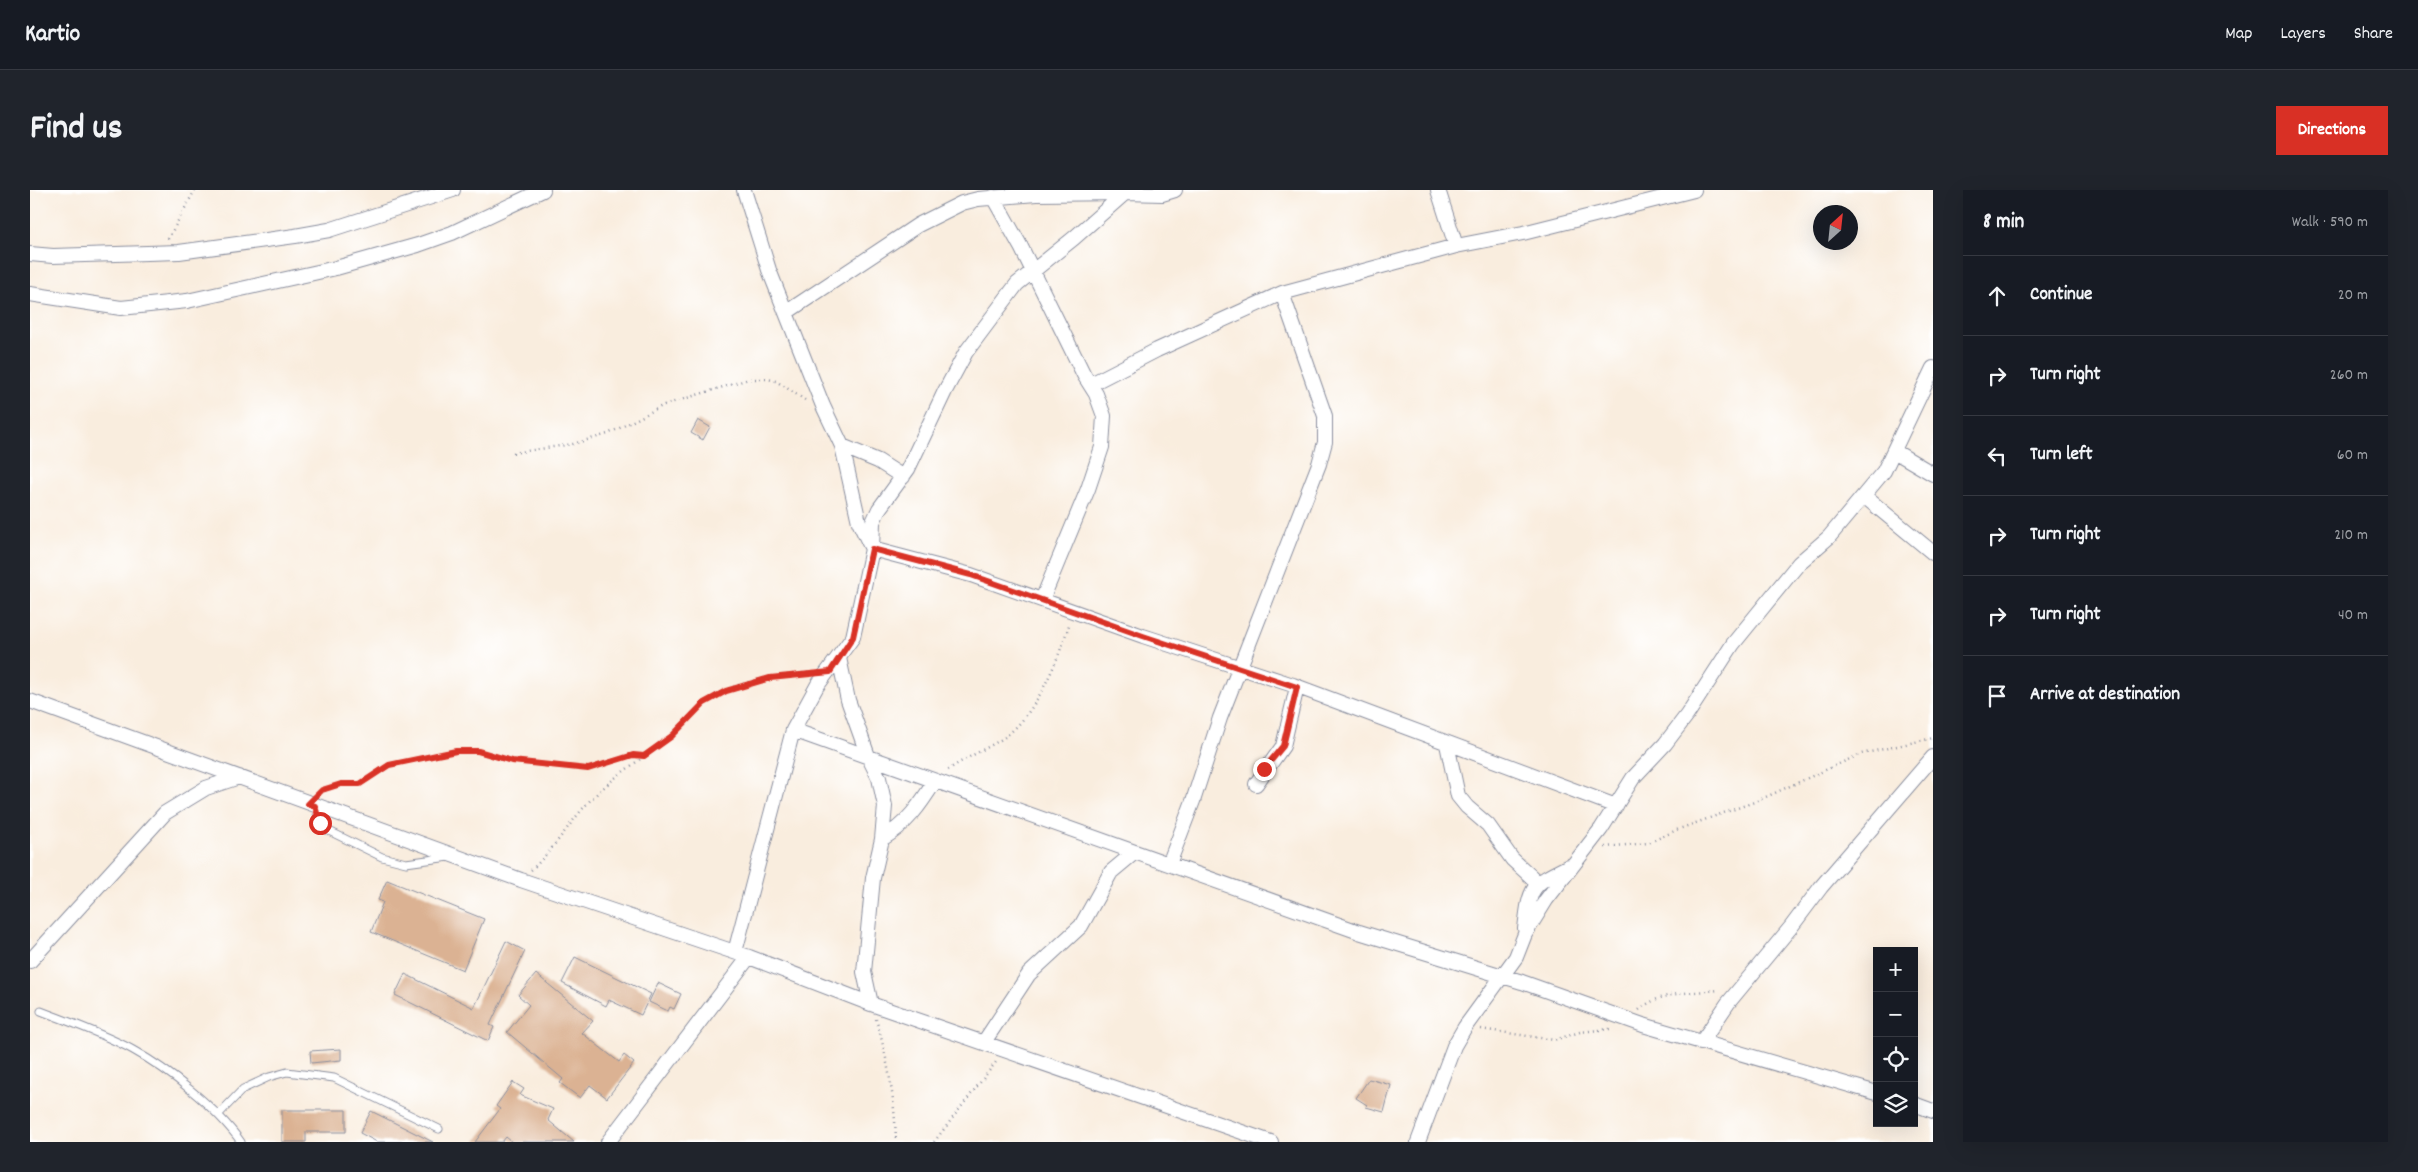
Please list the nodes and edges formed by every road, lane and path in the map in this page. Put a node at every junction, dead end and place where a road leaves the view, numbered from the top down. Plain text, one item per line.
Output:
1 (195, 190) edge
2 (453, 190) edge
3 (543, 190) edge
4 (744, 190) edge
5 (1175, 190) edge
6 (1438, 190) edge
7 (1694, 190) edge
8 (1127, 192) edge
9 (993, 197) junction
10 (1456, 246) junction
11 (161, 253) junction
12 (30, 254) edge
13 (1034, 272) junction
14 (1282, 293) junction
15 (30, 294) edge
16 (787, 312) junction
17 (1933, 368) edge
18 (1091, 384) junction
19 (827, 414) junction
20 (842, 446) junction
21 (1894, 451) junction
22 (513, 453) dead end
23 (1933, 474) edge
24 (903, 477) junction
25 (1864, 496) junction
26 (872, 549) junction
27 (1933, 553) edge
28 (1042, 600) junction
29 (1074, 612) junction
30 (839, 658) junction
31 (1239, 668) junction
32 (830, 672) junction
33 (1297, 687) junction
34 (30, 701) edge
35 (793, 730) junction
36 (1933, 738) edge
37 (1447, 744) junction
38 (644, 756) junction
39 (868, 756) junction
40 (1933, 757) edge
41 (239, 777) junction
42 (935, 781) junction
43 (1256, 784) dead end
44 (311, 805) junction
45 (1616, 806) junction
46 (882, 839) junction
47 (1586, 848) junction
48 (1135, 852) junction
49 (455, 856) junction
50 (1169, 864) junction
51 (1572, 865) junction
52 (521, 880) junction
53 (1538, 883) junction
54 (1525, 934) junction
55 (734, 952) junction
56 (749, 956) junction
57 (30, 961) edge
58 (1500, 977) junction
59 (1739, 990) junction
60 (871, 1004) junction
61 (41, 1011) dead end
62 (1629, 1020) junction
63 (1465, 1027) junction
64 (984, 1042) junction
65 (1701, 1042) junction
66 (1006, 1048) junction
67 (1873, 1092) edge
68 (1918, 1106) edge
69 (1933, 1112) edge
70 (218, 1115) junction
71 (439, 1129) dead end
72 (241, 1142) edge
73 (608, 1142) edge
74 (896, 1142) edge
75 (934, 1142) edge
76 (1271, 1142) edge
77 (1418, 1142) edge

1 - 11 path
2 - 11 street
3 - 15 street
4 - 16 street
5 - 8 street
6 - 10 street
7 - 10 street
8 - 9 street
8 - 13 street
9 - 13 street
9 - 16 street
10 - 14 street
11 - 12 street
13 - 18 street
13 - 24 street
14 - 18 street
14 - 31 street
16 - 19 street
17 - 21 street
18 - 28 street
19 - 20 street
19 - 22 path
20 - 24 street
20 - 26 street
21 - 23 street
21 - 25 street
24 - 26 street
25 - 27 street
25 - 45 street
26 - 28 street
26 - 30 street
28 - 29 street
29 - 31 street
29 - 42 path
30 - 32 street
30 - 39 street
31 - 33 street
31 - 50 street
32 - 35 street
32 - 38 path
33 - 37 street
33 - 43 street
34 - 41 street
35 - 39 street
35 - 55 street
36 - 47 path
37 - 45 street
37 - 53 street
38 - 44 path
38 - 52 path
39 - 42 street
39 - 46 street
40 - 59 street
41 - 44 street
41 - 57 street
42 - 46 street
42 - 48 street
44 - 49 street
44 - 49 lane
45 - 47 street
46 - 60 street
47 - 51 street
48 - 50 street
48 - 64 street
49 - 52 street
50 - 58 street
51 - 53 street
51 - 54 street
52 - 55 street
53 - 54 street
54 - 58 street
55 - 56 street
56 - 60 street
56 - 73 street
58 - 62 street
58 - 63 street
59 - 62 path
59 - 65 street
60 - 64 street
60 - 74 path
61 - 70 lane
62 - 63 path
62 - 65 street
63 - 77 street
64 - 66 street
65 - 67 street
66 - 75 path
66 - 76 street
68 - 69 street
70 - 71 lane
70 - 72 lane

